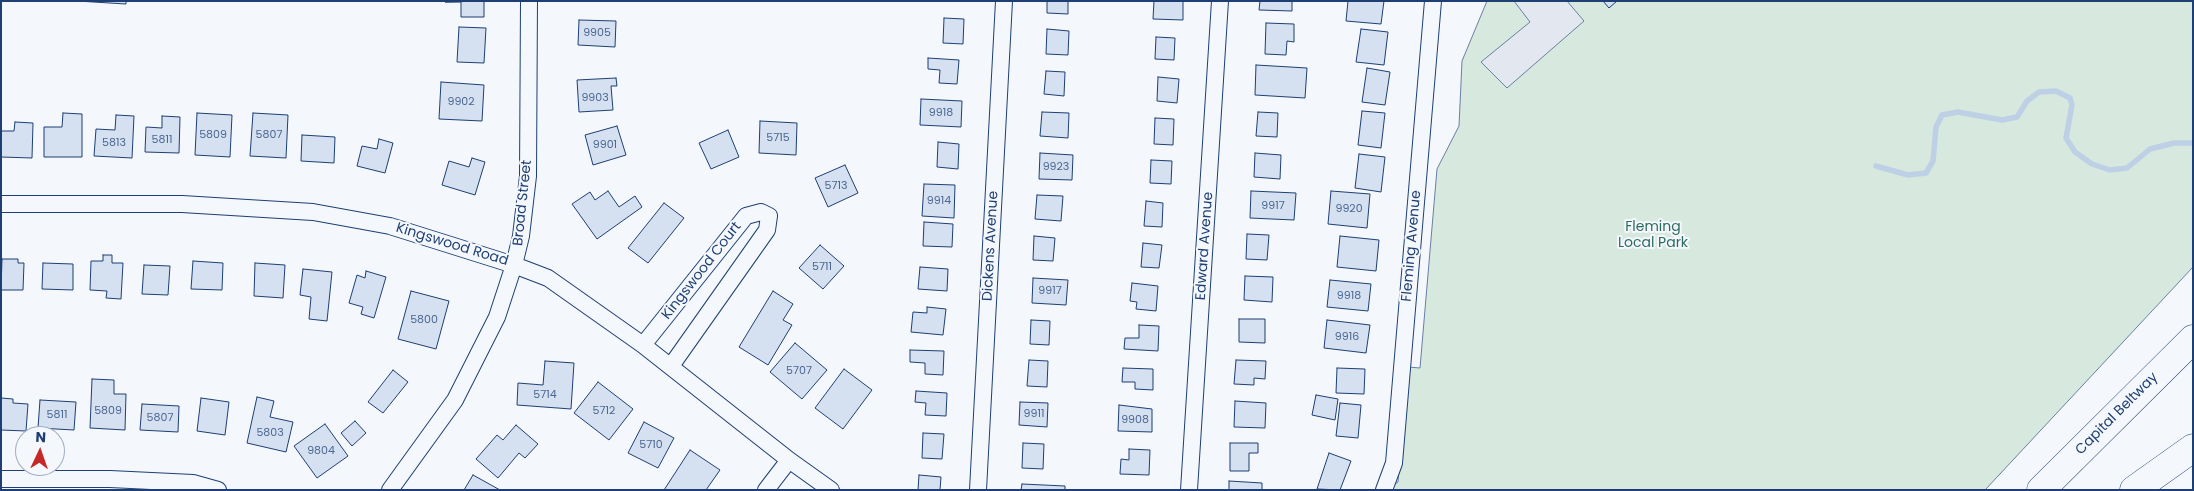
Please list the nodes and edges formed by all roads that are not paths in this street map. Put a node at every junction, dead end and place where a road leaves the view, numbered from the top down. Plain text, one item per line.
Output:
1 (529, 1) edge
2 (1004, 1) edge
3 (1220, 1) edge
4 (1433, 1) edge
5 (1, 204) edge
6 (514, 265) junction
7 (2193, 339) edge
8 (643, 346) junction
9 (671, 366) junction
10 (2193, 448) edge
11 (789, 460) junction
12 (2193, 467) edge
13 (1, 479) edge
14 (218, 490) edge
15 (390, 490) edge
16 (766, 490) edge
17 (832, 490) edge
18 (978, 490) edge
19 (1189, 490) edge
20 (1384, 490) edge
21 (2041, 490) edge
22 (2134, 490) edge
23 (2159, 490) edge

1 - 6 street, Broad Street
2 - 18 street, Dickens Avenue
3 - 19 street, Edward Avenue
4 - 20 street, Fleming Avenue
5 - 6 street, Kingswood Road
6 - 8 street, Kingswood Road
6 - 15 street, Broad Street
7 - 21 highway, Capital Beltway
8 - 9 street, Kingswood Road
8 - 9 street, Kingswood Court
9 - 11 street, Kingswood Road
10 - 22 highway
11 - 16 street
11 - 17 street, Kingswood Road
12 - 23 highway
13 - 14 street

